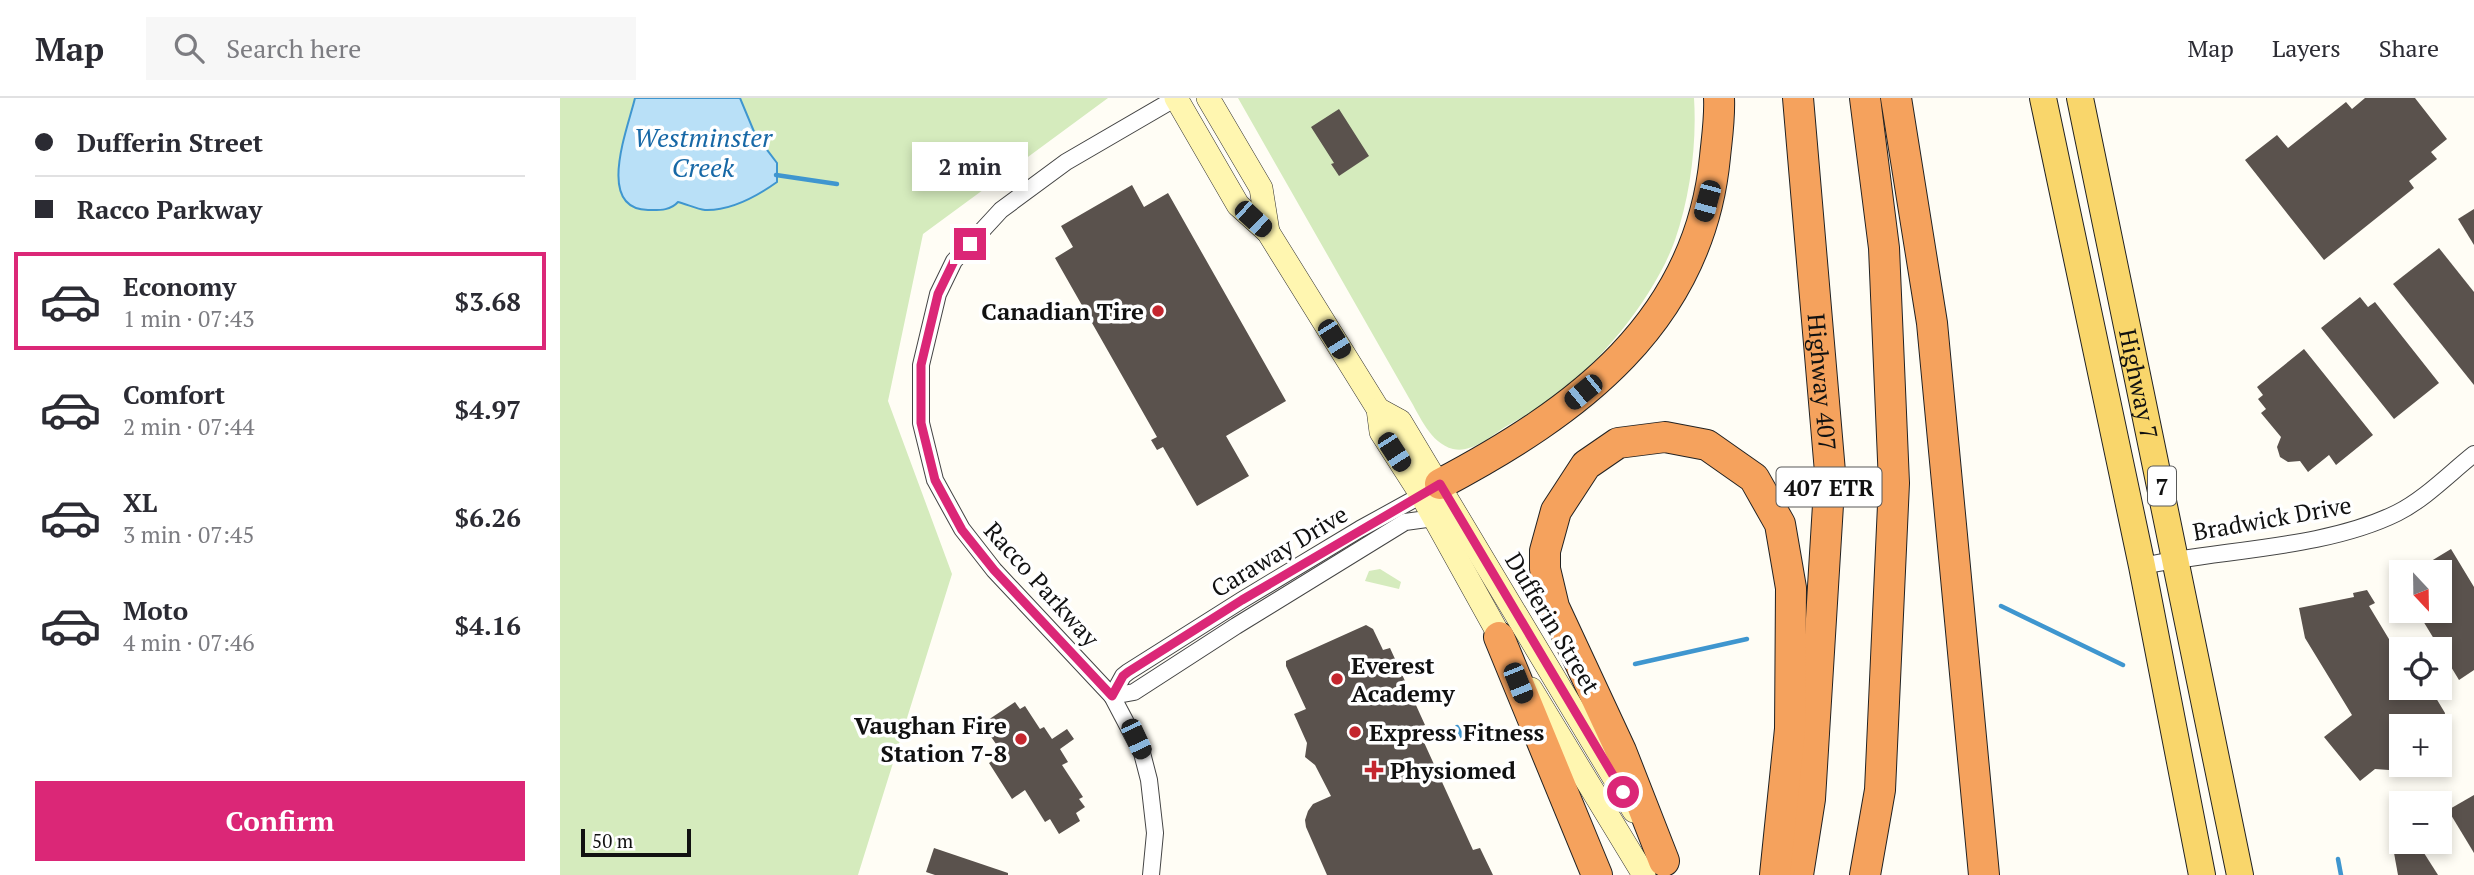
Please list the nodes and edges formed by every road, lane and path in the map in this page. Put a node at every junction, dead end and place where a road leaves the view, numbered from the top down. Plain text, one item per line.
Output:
1 (1176, 98) edge
2 (1208, 98) edge
3 (1719, 98) edge
4 (1798, 98) edge
5 (1865, 98) edge
6 (1896, 98) edge
7 (2043, 98) edge
8 (2080, 98) edge
9 (1268, 232) junction
10 (2474, 454) edge
11 (1431, 490) junction
12 (1434, 518) junction
13 (2177, 559) junction
14 (2141, 566) junction
15 (1499, 636) junction
16 (1112, 696) junction
17 (1660, 870) edge
18 (1152, 875) edge
19 (1597, 875) edge
20 (1775, 875) edge
21 (1798, 875) edge
22 (1865, 875) edge
23 (1984, 875) edge
24 (2202, 875) edge
25 (2240, 875) edge

1 - 9 main road, Dufferin Street
1 - 16 street, Racco Parkway
2 - 9 main road, Dufferin Street
3 - 11 highway
4 - 21 highway, Highway 407 / 407 ETR
5 - 22 highway, 407 ETR
6 - 23 highway
7 - 14 main road, Highway 7 / 7
8 - 13 main road, Highway 7 / 7
9 - 11 main road, Dufferin Street
10 - 13 street, Bradwick Drive
11 - 12 main road, Dufferin Street
11 - 16 street, Caraway Drive
11 - 17 main road, Dufferin Street
12 - 15 main road, Dufferin Street
12 - 16 street, Caraway Drive
13 - 14 street, Bradwick Drive
13 - 25 main road, Highway 7 / 7
14 - 24 main road, Highway 7 / 7
15 - 17 main road, Dufferin Street
15 - 19 highway
16 - 18 street, Racco Parkway
17 - 20 highway

